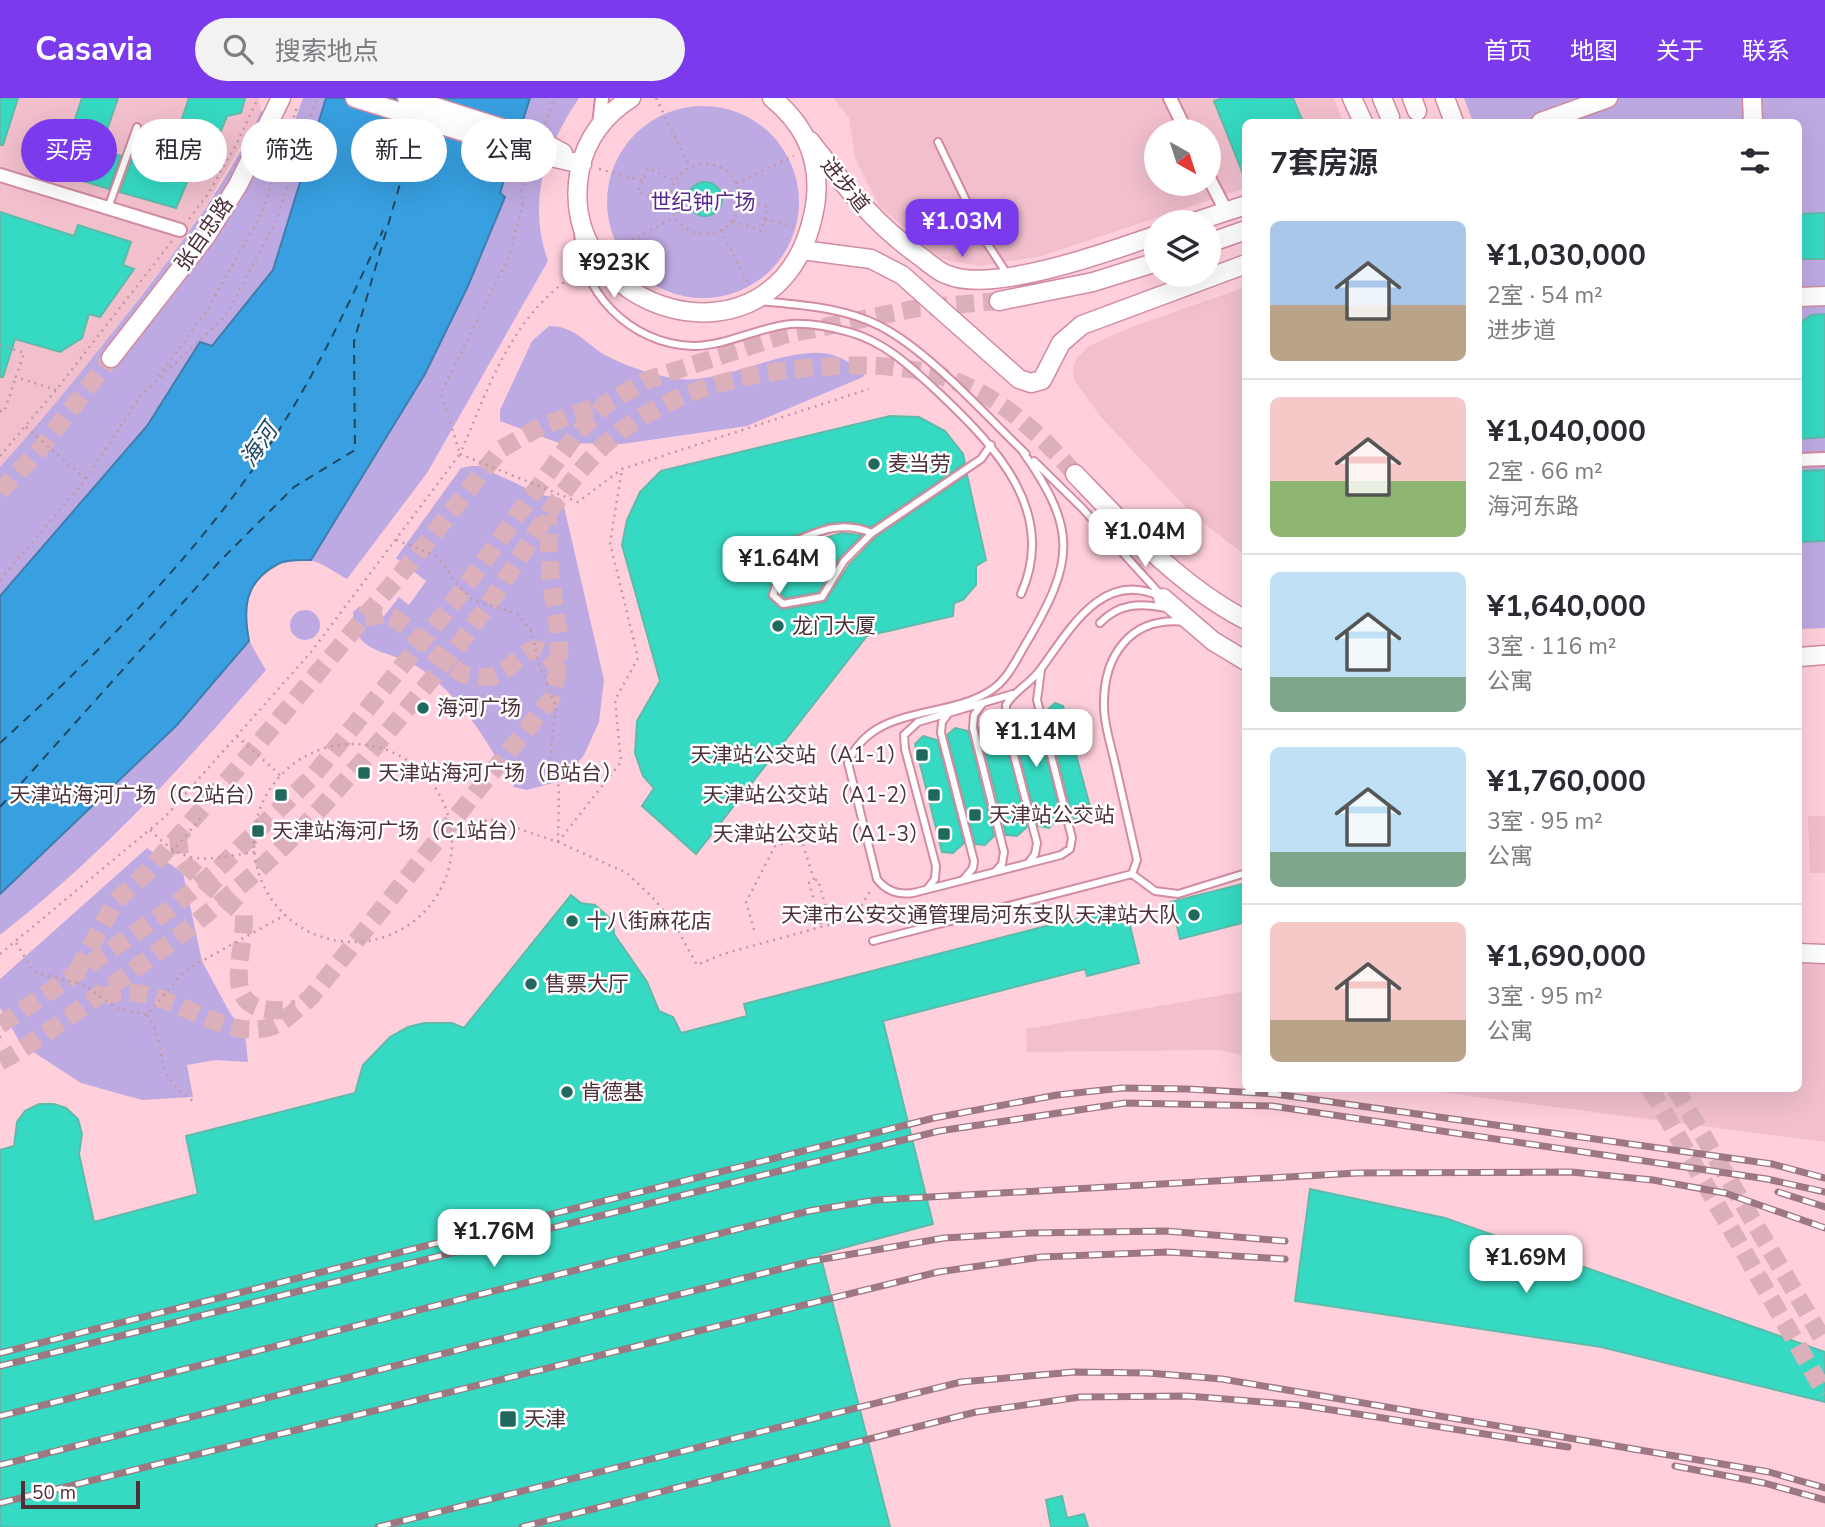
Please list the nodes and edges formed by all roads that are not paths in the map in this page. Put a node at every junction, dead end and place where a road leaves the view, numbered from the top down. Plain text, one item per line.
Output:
1 (281, 98) edge
2 (355, 98) edge
3 (407, 98) edge
4 (602, 98) edge
5 (631, 98) edge
6 (772, 98) edge
7 (1170, 98) edge
8 (1352, 98) edge
9 (1382, 98) edge
10 (1445, 98) edge
11 (1608, 98) edge
12 (1752, 98) edge
13 (1390, 117) dead end
14 (1180, 119) edge
15 (1362, 119) edge
16 (1453, 119) edge
17 (1549, 119) edge
18 (1754, 119) edge
19 (461, 120) edge
20 (599, 126) junction
21 (461, 128) edge
22 (938, 142) dead end
23 (131, 144) edge
24 (809, 144) junction
25 (557, 156) edge
26 (582, 164) junction
27 (0, 175) edge
28 (1218, 196) edge
29 (1242, 206) edge
30 (108, 208) junction
31 (1226, 211) junction
32 (1221, 213) edge
33 (578, 217) junction
34 (180, 230) road end
35 (1242, 231) edge
36 (1221, 239) edge
37 (1144, 240) edge
38 (802, 250) junction
39 (1242, 265) edge
40 (1144, 266) edge
41 (1008, 276) junction
42 (1825, 296) edge
43 (1802, 297) edge
44 (757, 301) junction
45 (999, 301) tunnel mouth
46 (111, 358) tunnel mouth
47 (991, 444) junction
48 (1023, 452) junction
49 (1825, 459) edge
50 (1802, 460) edge
51 (1075, 474) tunnel mouth
52 (872, 533) junction
53 (1021, 594) dead end
54 (1163, 598) junction
55 (1242, 617) edge
56 (1184, 618) junction
57 (1101, 623) dead end
58 (1825, 655) edge
59 (1802, 657) edge
60 (1242, 658) edge
61 (1041, 670) junction
62 (1018, 692) junction
63 (983, 703) junction
64 (949, 713) junction
65 (1027, 864) junction
66 (994, 872) junction
67 (1132, 874) junction
68 (1242, 874) edge
69 (963, 880) junction
70 (926, 890) junction
71 (873, 941) dead end
72 (1802, 953) edge
73 (1825, 954) edge

1 - 46 street, 张自忠路
2 - 21 street
3 - 19 street
4 - 20 street
5 - 20 street
6 - 24 street, 进步道
7 - 14 street
8 - 15 street
9 - 13 street
10 - 16 street
11 - 17 street
12 - 18 street
20 - 26 street
22 - 41 lane
23 - 30 lane
24 - 38 street
24 - 41 street, 进步道
25 - 26 street
26 - 33 street
27 - 30 street
28 - 31 street
29 - 31 street
30 - 34 street
31 - 32 street
33 - 44 street
33 - 47 lane
35 - 36 street
37 - 41 street, 进步道
38 - 39 street
38 - 44 street
40 - 45 street
42 - 43 street
44 - 48 lane
47 - 52 lane
47 - 53 lane
48 - 54 lane
48 - 70 lane
49 - 50 street
51 - 55 street
52 - 52 lane
54 - 56 street
54 - 61 lane
56 - 57 lane
56 - 60 street
56 - 67 lane
58 - 59 street
61 - 62 lane
61 - 65 lane
62 - 63 lane
62 - 65 lane
63 - 64 lane
63 - 66 lane
64 - 69 lane
64 - 70 lane
65 - 66 lane
66 - 69 lane
67 - 68 lane
67 - 71 lane
69 - 70 lane
72 - 73 street

